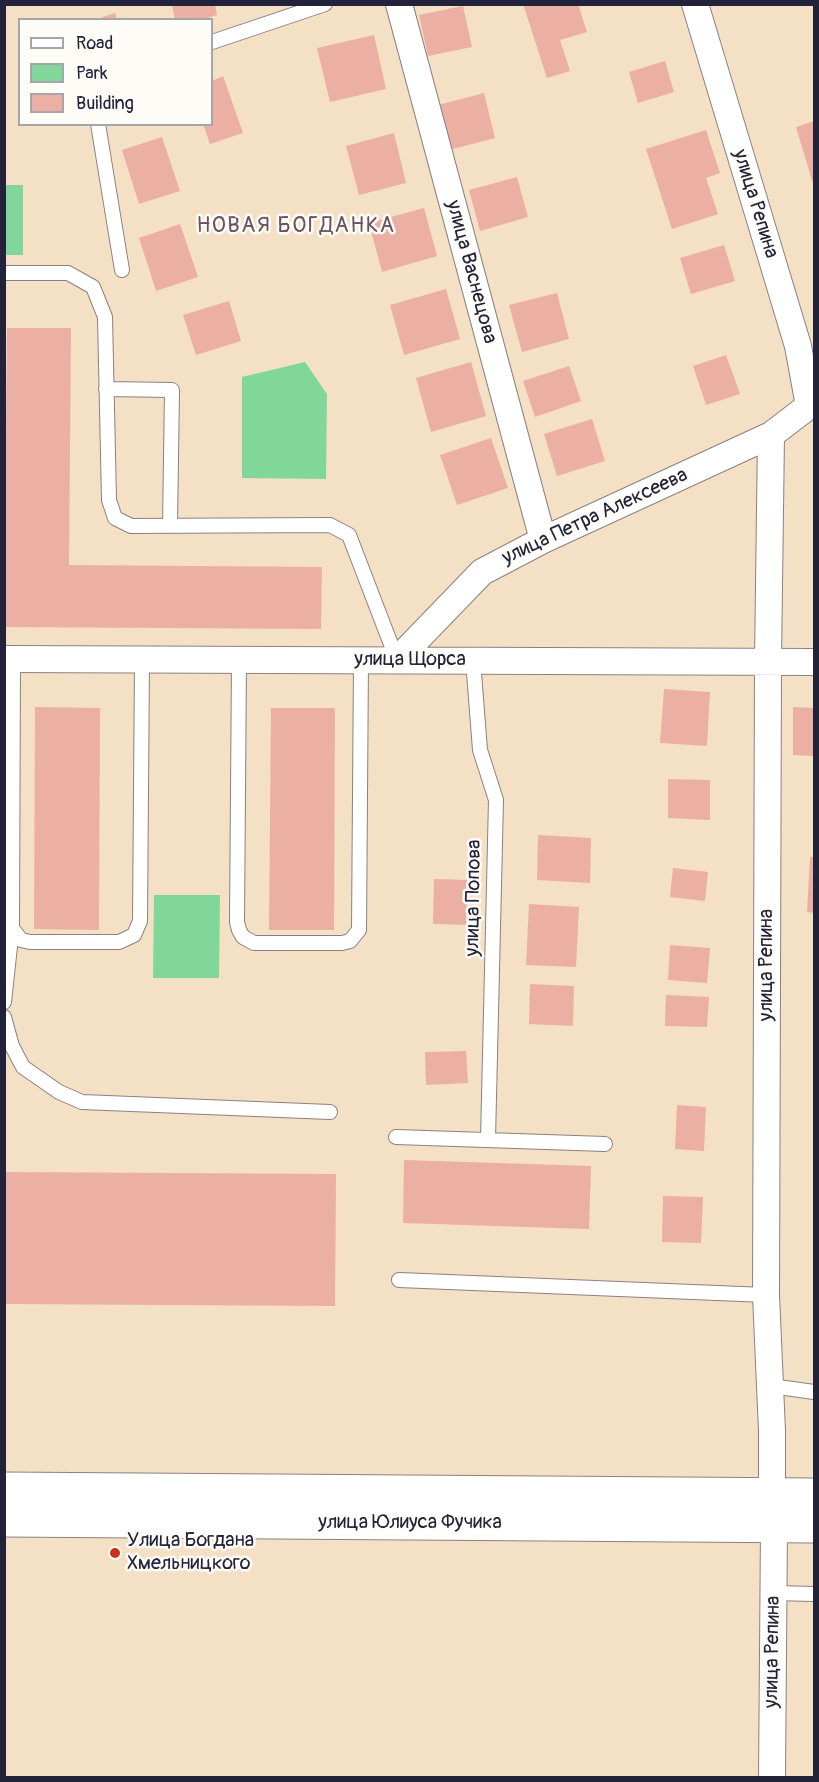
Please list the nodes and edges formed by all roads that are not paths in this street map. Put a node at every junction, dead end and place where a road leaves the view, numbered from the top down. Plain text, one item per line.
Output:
1 (325, 4) edge
2 (399, 4) edge
3 (695, 4) edge
4 (213, 42) edge
5 (98, 126) edge
6 (122, 270) dead end
7 (4, 273) edge
8 (106, 389) junction
9 (812, 404) edge
10 (771, 435) junction
11 (170, 526) junction
12 (543, 540) junction
13 (9, 659) edge
14 (142, 660) junction
15 (239, 660) junction
16 (361, 660) junction
17 (397, 660) junction
18 (473, 660) junction
19 (768, 661) junction
20 (814, 662) edge
21 (12, 928) junction
22 (4, 1002) edge
23 (4, 1017) edge
24 (330, 1112) dead end
25 (396, 1137) dead end
26 (488, 1139) junction
27 (605, 1144) dead end
28 (399, 1280) dead end
29 (766, 1295) junction
30 (771, 1386) junction
31 (814, 1392) edge
32 (4, 1489) edge
33 (814, 1495) edge
34 (773, 1510) junction
35 (4, 1520) edge
36 (814, 1526) edge
37 (774, 1593) junction
38 (814, 1594) edge
39 (772, 1778) edge

1 - 4 lane
2 - 12 street, улица Васнецова
3 - 9 street, улица Репина
5 - 6 lane
7 - 8 lane
8 - 11 lane
8 - 11 lane
9 - 10 street, улица Петра Алексеева
10 - 12 street, улица Петра Алексеева
10 - 19 street, улица Репина
11 - 17 lane
12 - 17 street, улица Петра Алексеева
13 - 14 street, улица Щорса
13 - 21 lane
14 - 15 street, улица Щорса
14 - 21 lane
15 - 16 street, улица Щорса
15 - 16 lane
16 - 17 street, улица Щорса
17 - 18 street, улица Щорса
18 - 19 street, улица Щорса
18 - 26 lane, улица Попова
19 - 20 street, улица Щорса
19 - 29 street, улица Репина
21 - 22 lane
23 - 24 lane
25 - 26 lane
26 - 27 lane
28 - 29 lane
29 - 30 street, улица Репина
30 - 31 lane
30 - 34 street, улица Репина
32 - 34 main road, улица Юлиуса Фучика
33 - 34 main road, улица Юлиуса Фучика
34 - 35 main road, улица Юлиуса Фучика
34 - 36 main road, улица Юлиуса Фучика
34 - 37 street, улица Репина
37 - 38 lane
37 - 39 street, улица Репина

